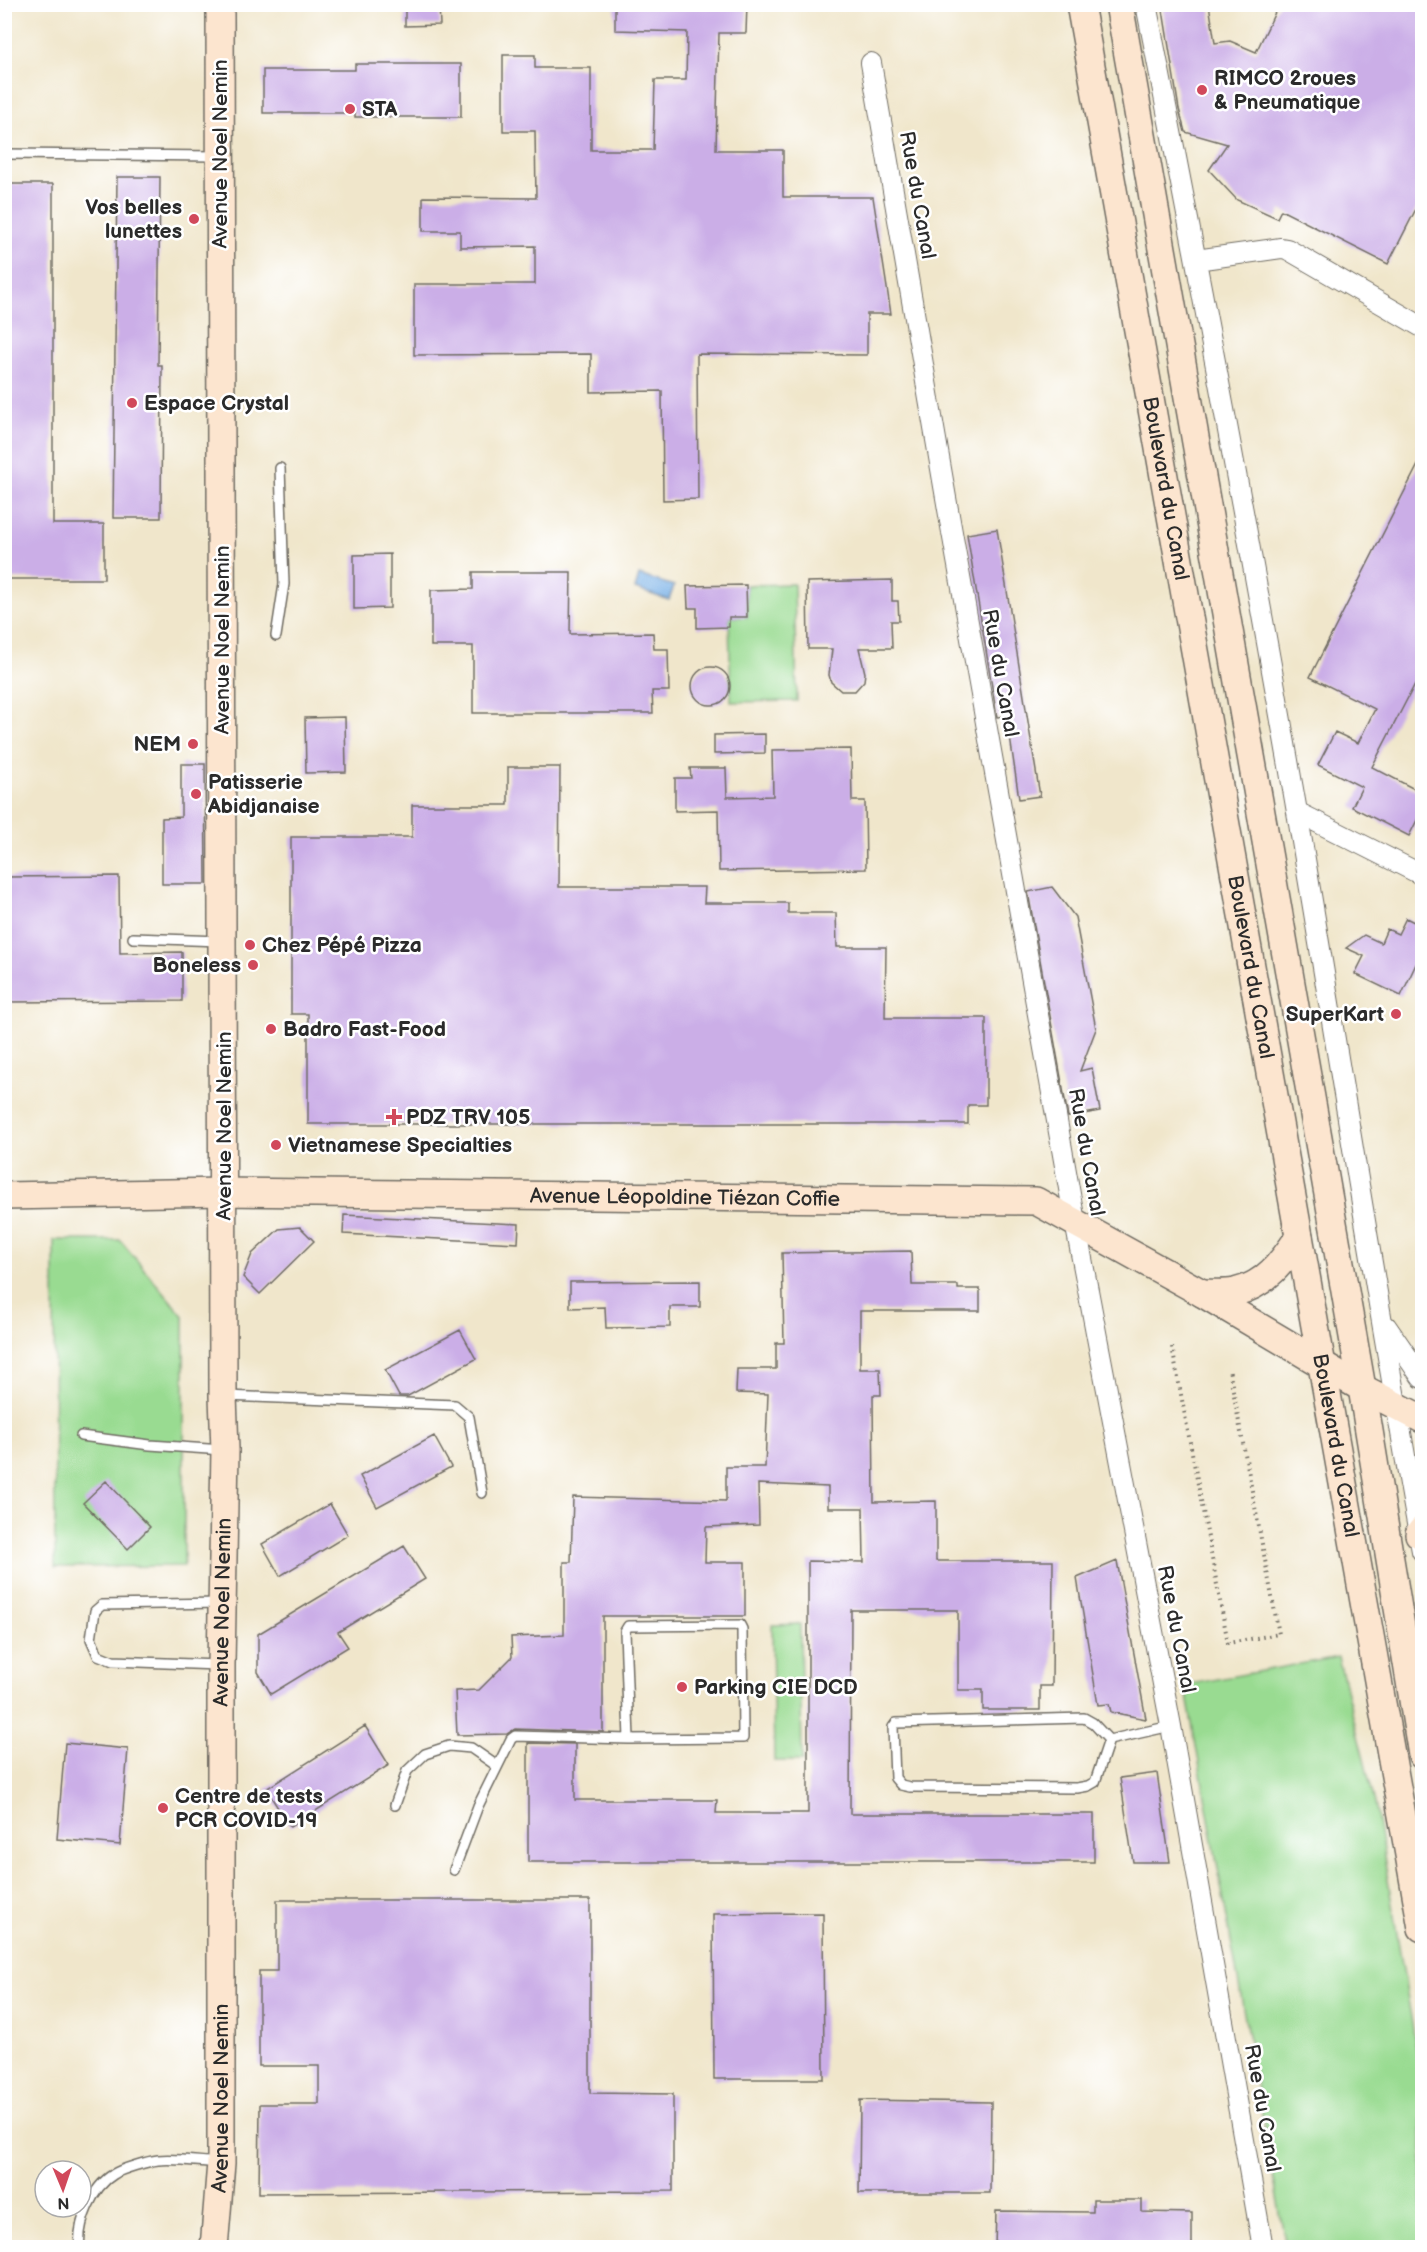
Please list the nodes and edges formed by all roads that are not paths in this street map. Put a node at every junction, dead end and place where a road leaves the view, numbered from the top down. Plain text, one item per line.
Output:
1 (220, 4) edge
2 (1080, 4) edge
3 (1119, 4) edge
4 (1146, 4) edge
5 (871, 63) dead end
6 (4, 154) edge
7 (220, 156) junction
8 (1196, 260) junction
9 (1422, 327) edge
10 (280, 468) dead end
11 (276, 636) dead end
12 (1297, 813) junction
13 (1422, 875) edge
14 (134, 938) dead end
15 (224, 941) junction
16 (224, 1192) junction
17 (4, 1196) edge
18 (1075, 1222) junction
19 (1299, 1237) junction
20 (1202, 1293) junction
21 (1380, 1318) junction
22 (1322, 1366) junction
23 (1422, 1378) edge
24 (1362, 1388) junction
25 (223, 1396) junction
26 (1397, 1406) junction
27 (1422, 1419) edge
28 (81, 1436) dead end
29 (225, 1450) junction
30 (482, 1493) dead end
31 (1421, 1538) edge
32 (222, 1603) junction
33 (221, 1665) junction
34 (1171, 1726) junction
35 (629, 1739) junction
36 (1109, 1740) junction
37 (1422, 1755) edge
38 (498, 1766) junction
39 (395, 1804) dead end
40 (454, 1870) dead end
41 (1422, 1928) edge
42 (220, 2163) junction
43 (80, 2247) edge
44 (214, 2247) edge
45 (1263, 2247) edge

1 - 7 main road, Avenue Noel Nemin
2 - 19 main road, Boulevard du Canal
3 - 24 main road, Boulevard du Canal
4 - 8 street
5 - 18 street, Rue du Canal
6 - 7 lane
7 - 15 main road, Avenue Noel Nemin
8 - 9 street
8 - 12 street
10 - 11 lane
12 - 13 street
12 - 21 street
14 - 15 lane
15 - 16 main road, Avenue Noel Nemin
16 - 17 main road, Avenue Léopoldine Tiézan Coffie
16 - 18 main road, Avenue Léopoldine Tiézan Coffie
16 - 25 main road, Avenue Noel Nemin
18 - 20 main road, Avenue Léopoldine Tiézan Coffie
18 - 34 street, Rue du Canal
19 - 20 main road
19 - 22 main road, Boulevard du Canal
20 - 22 main road, Avenue Léopoldine Tiézan Coffie
21 - 23 street
21 - 26 street
22 - 24 main road, Avenue Léopoldine Tiézan Coffie
22 - 41 main road, Boulevard du Canal
24 - 26 main road, Avenue Léopoldine Tiézan Coffie
24 - 37 main road, Boulevard du Canal
25 - 29 main road, Avenue Noel Nemin
25 - 30 lane
26 - 27 main road, Avenue Léopoldine Tiézan Coffie
26 - 31 street
28 - 29 lane
29 - 32 main road, Avenue Noel Nemin
32 - 33 main road, Avenue Noel Nemin
32 - 33 lane
33 - 42 main road, Avenue Noel Nemin
34 - 36 lane
34 - 45 street, Rue du Canal
35 - 35 lane
35 - 38 lane
36 - 36 lane
38 - 39 lane
38 - 40 lane
42 - 43 lane
42 - 44 main road, Avenue Noel Nemin

